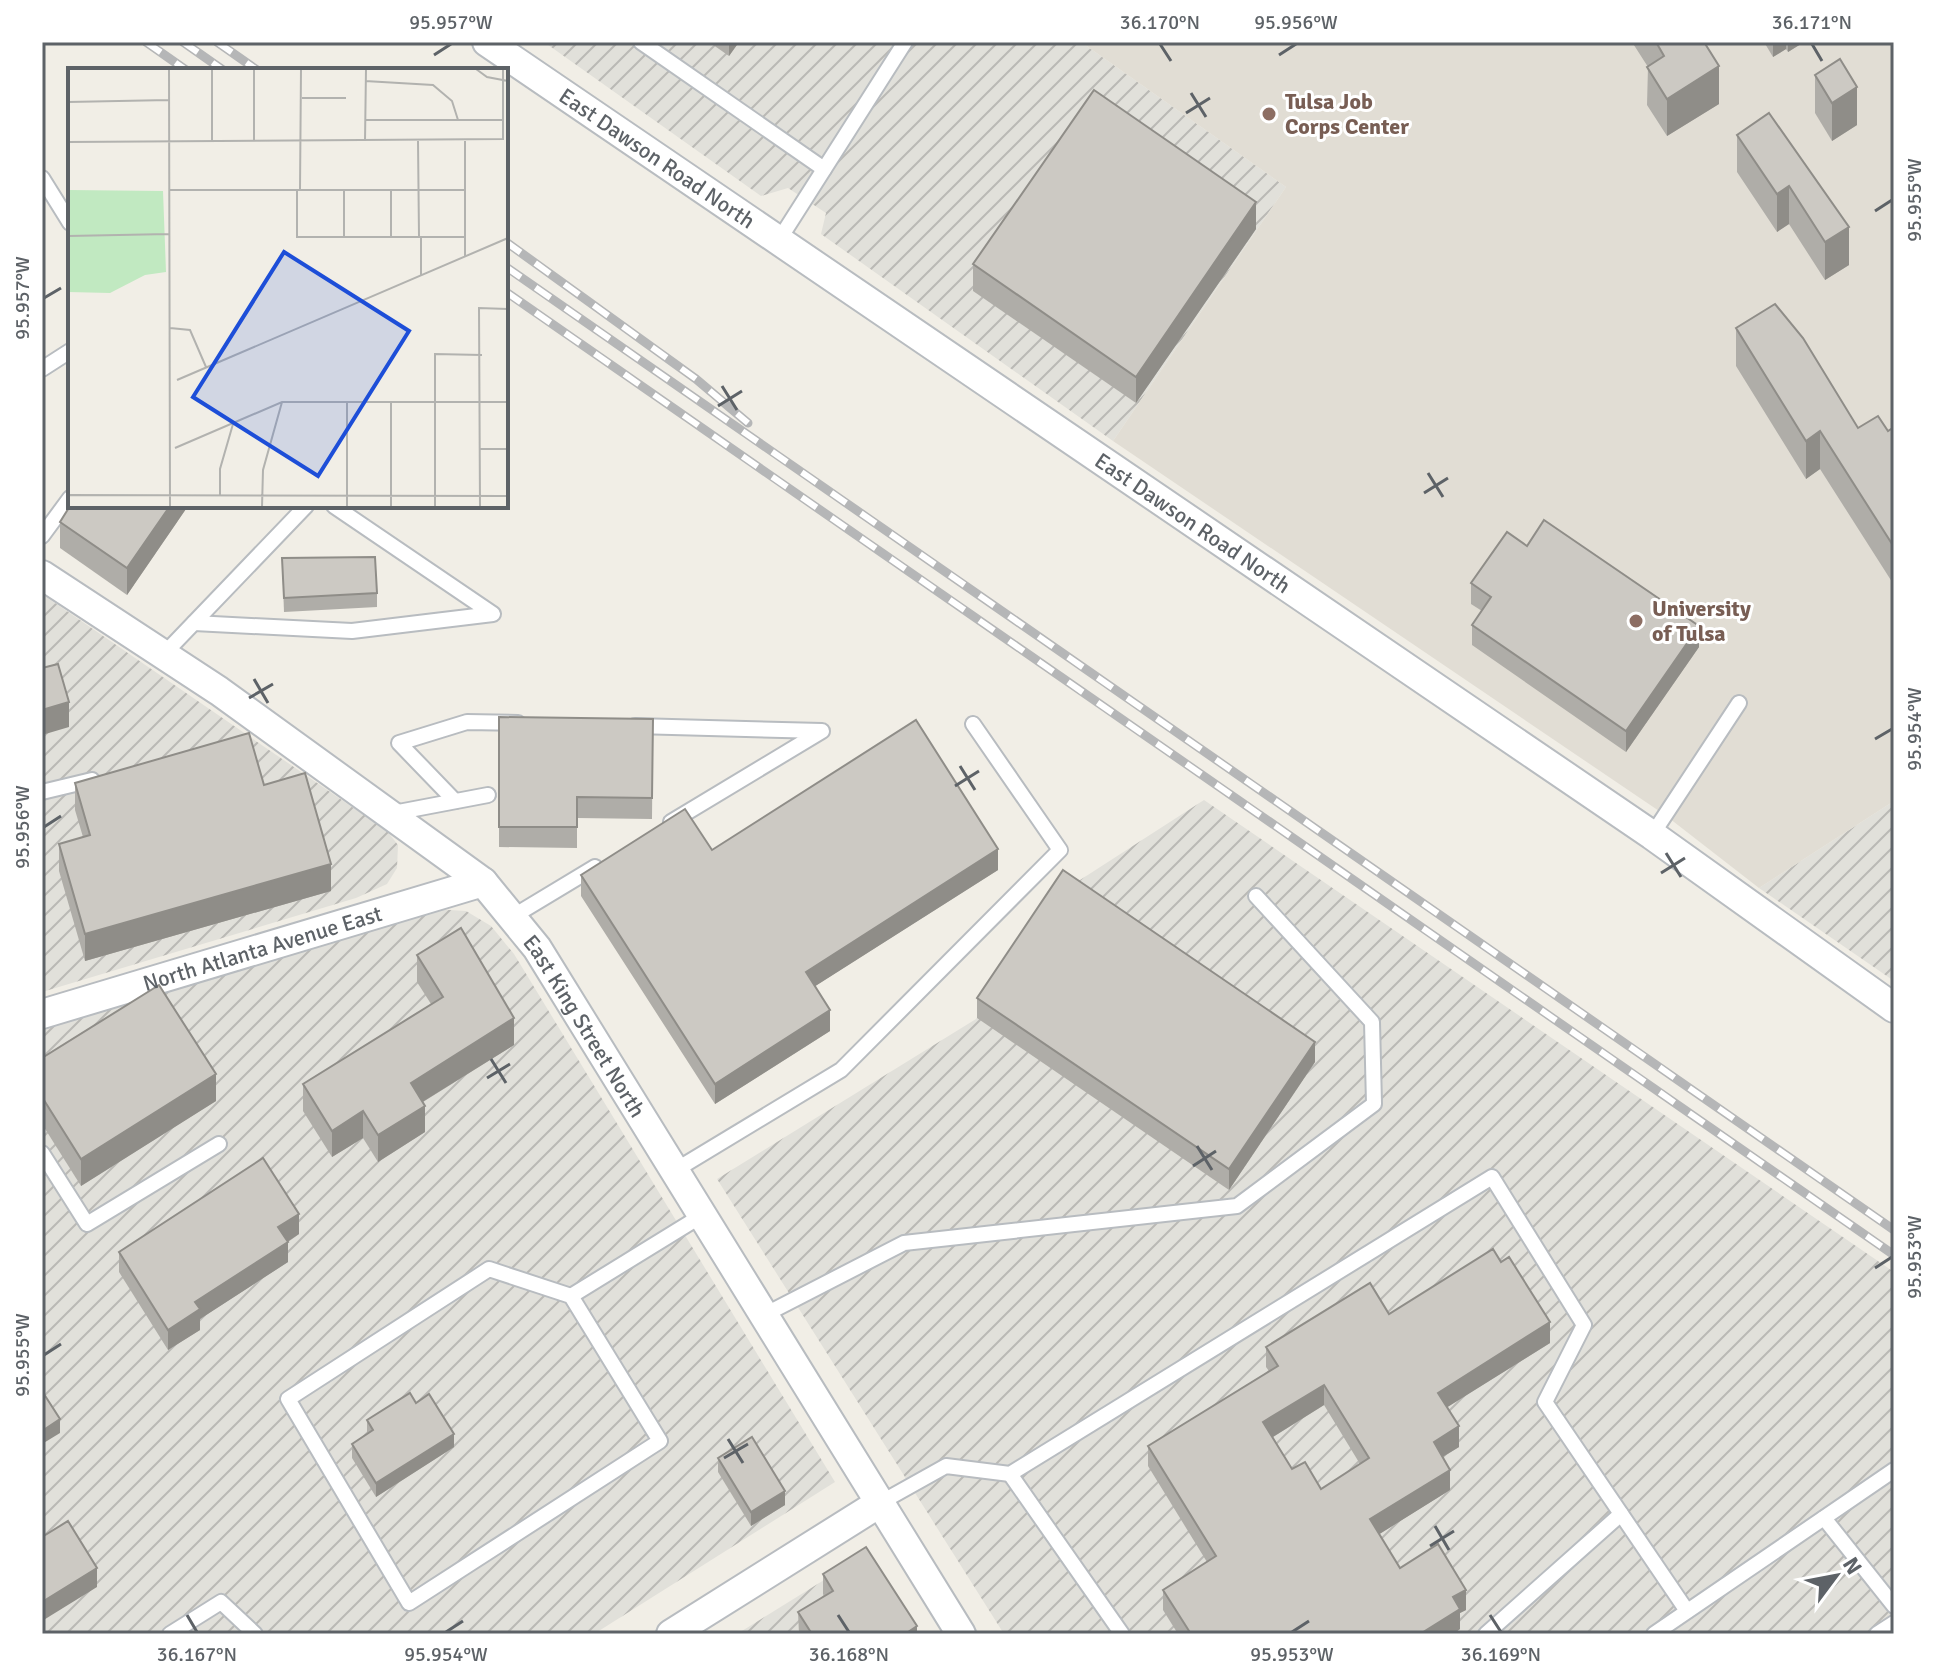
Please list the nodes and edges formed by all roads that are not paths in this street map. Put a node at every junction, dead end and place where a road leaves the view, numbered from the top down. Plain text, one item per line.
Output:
1 (487, 42) edge
2 (641, 42) edge
3 (905, 42) edge
4 (824, 169) junction
5 (42, 178) edge
6 (68, 220) edge
7 (779, 240) junction
8 (68, 352) edge
9 (42, 369) edge
10 (68, 501) edge
11 (304, 508) edge
12 (337, 508) edge
13 (42, 536) edge
14 (42, 575) edge
15 (194, 623) junction
16 (163, 655) junction
17 (1739, 703) dead end
18 (529, 723) edge
19 (973, 724) dead end
20 (621, 726) edge
21 (101, 778) edge
22 (42, 792) edge
23 (488, 795) dead end
24 (455, 801) junction
25 (388, 814) junction
26 (660, 828) edge
27 (1652, 835) junction
28 (606, 860) edge
29 (483, 882) junction
30 (1256, 896) dead end
31 (512, 917) junction
32 (1894, 1008) edge
33 (42, 1014) edge
34 (219, 1144) dead end
35 (42, 1153) edge
36 (674, 1171) junction
37 (701, 1216) junction
38 (571, 1296) junction
39 (762, 1316) junction
40 (1894, 1470) edge
41 (1010, 1474) junction
42 (878, 1504) junction
43 (1621, 1514) junction
44 (1824, 1518) junction
45 (1894, 1606) edge
46 (1687, 1611) junction
47 (1894, 1623) edge
48 (170, 1634) edge
49 (255, 1634) edge
50 (671, 1634) edge
51 (961, 1634) edge
52 (1122, 1634) edge
53 (1486, 1634) edge
54 (1654, 1634) edge
55 (1877, 1634) edge

1 - 7 street, East Dawson Road North
2 - 4 lane
3 - 4 lane
4 - 7 lane
5 - 6 lane
7 - 27 street, East Dawson Road North
8 - 9 lane
10 - 13 lane
11 - 15 lane
12 - 15 lane
14 - 16 street, East King Street North
15 - 16 lane
16 - 25 street, East King Street North
17 - 27 lane
18 - 24 lane
19 - 36 lane
20 - 26 lane
21 - 22 lane
23 - 24 lane
24 - 25 lane
25 - 29 street, East King Street North
27 - 32 street, East Dawson Road North
28 - 31 lane
29 - 31 street, East King Street North
29 - 33 street, North Atlanta Avenue East
30 - 39 lane
31 - 36 street, East King Street North
34 - 35 lane
36 - 37 street, East King Street North
37 - 38 lane
37 - 39 street, East King Street North
38 - 38 lane
39 - 42 street, East King Street North
40 - 44 lane
41 - 42 lane
41 - 43 lane
41 - 52 lane
42 - 50 street
42 - 51 street, East King Street North
43 - 46 lane
43 - 53 lane
44 - 45 lane
44 - 46 lane
46 - 54 lane
47 - 55 lane
48 - 49 lane

